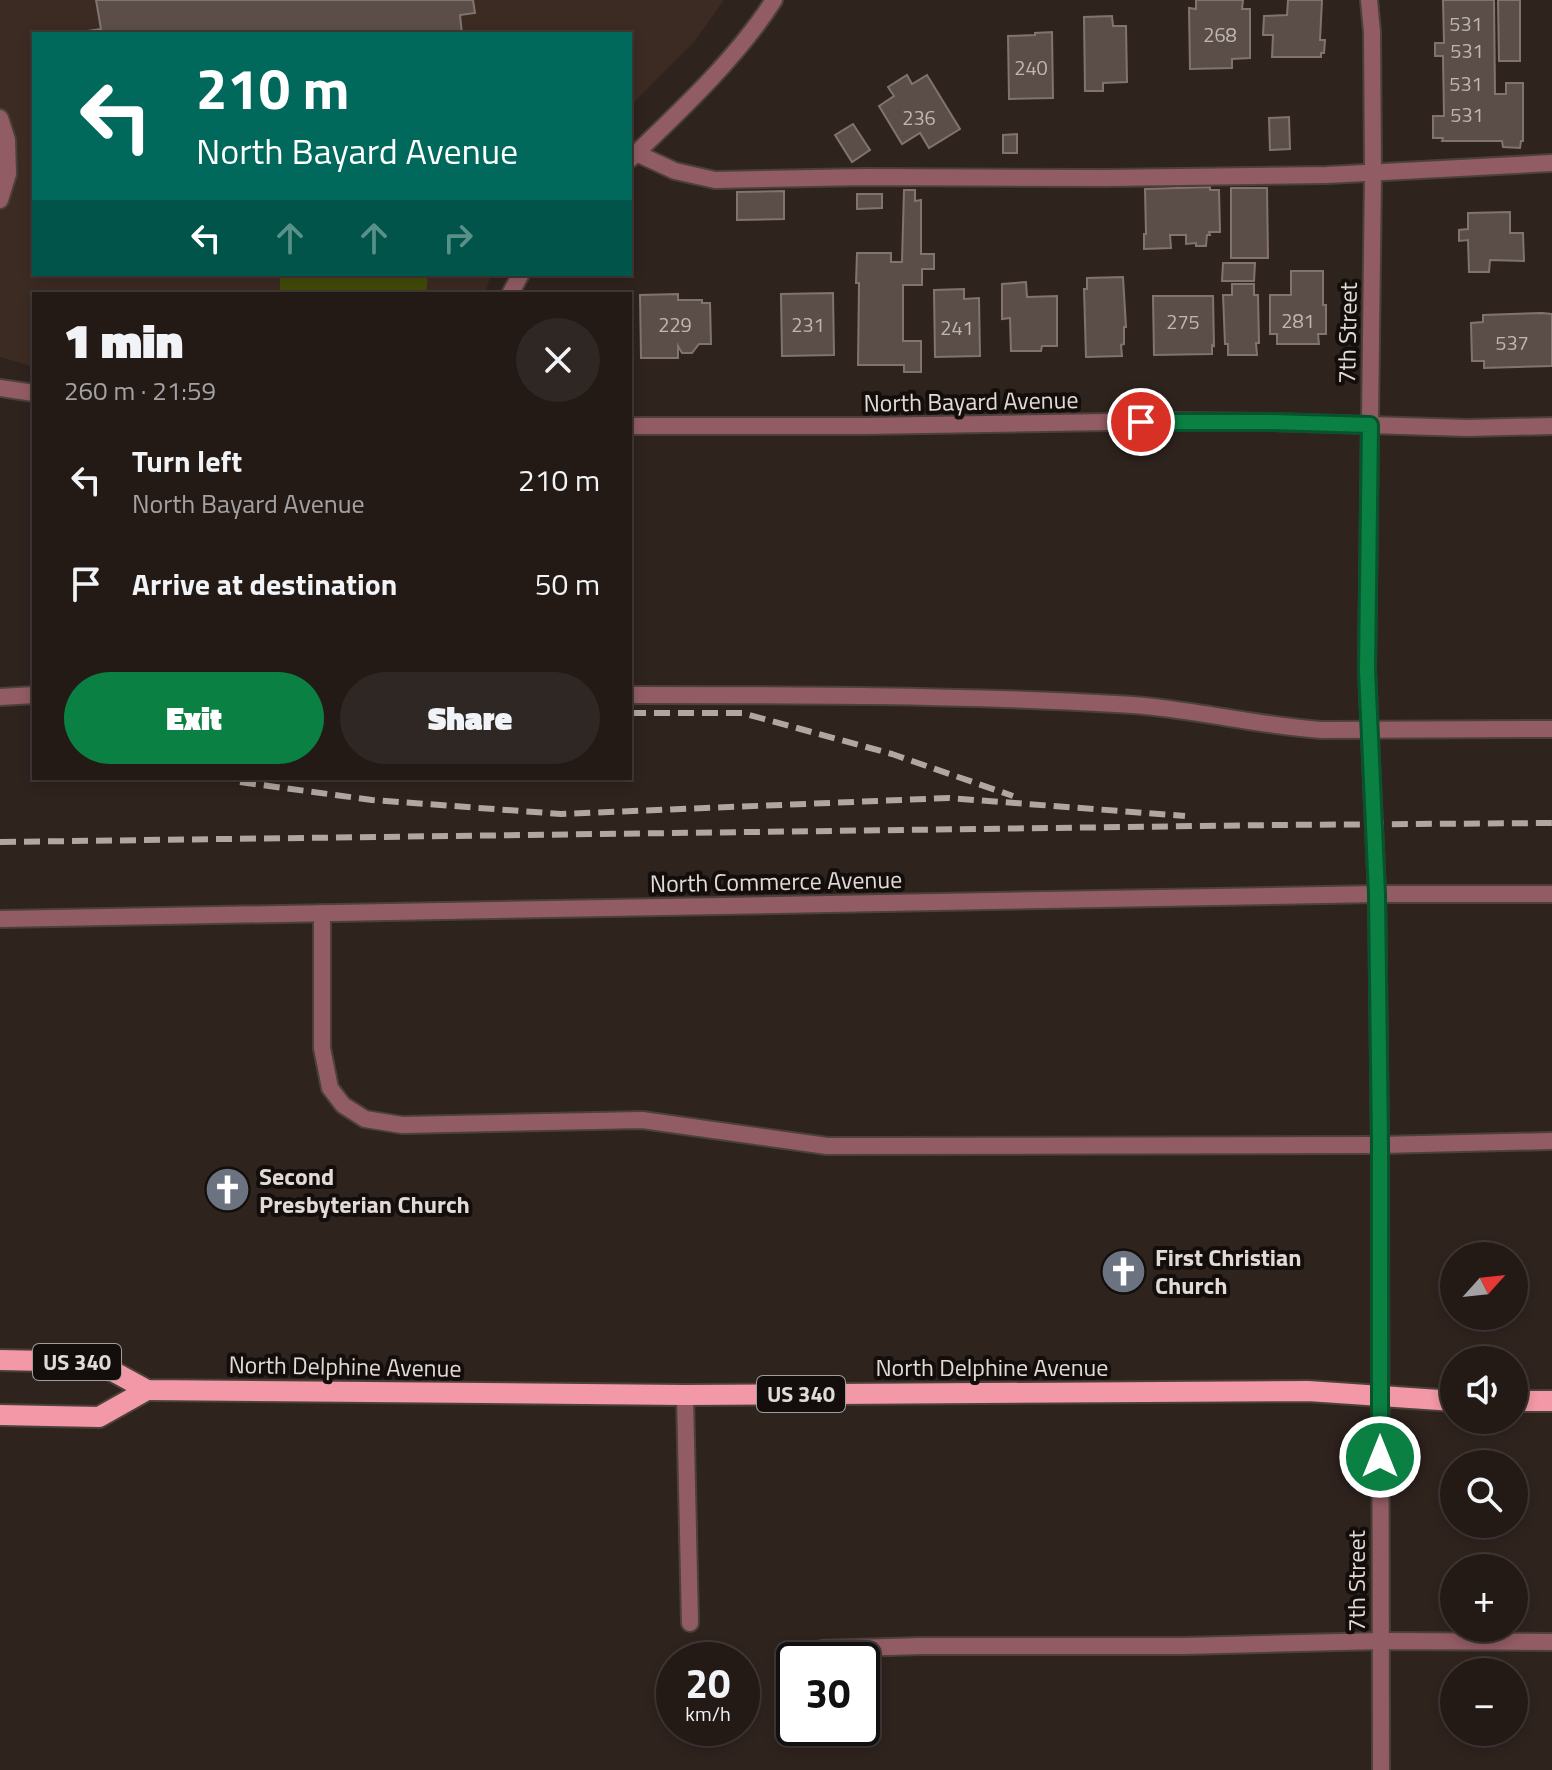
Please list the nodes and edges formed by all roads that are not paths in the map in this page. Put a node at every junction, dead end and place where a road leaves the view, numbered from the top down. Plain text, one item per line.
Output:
1 (774, 0) edge
2 (1369, 0) edge
3 (0, 118) edge
4 (633, 156) edge
5 (1552, 163) edge
6 (1373, 173) junction
7 (0, 200) edge
8 (0, 388) edge
9 (32, 393) edge
10 (1370, 425) junction
11 (632, 426) edge
12 (1552, 426) edge
13 (32, 695) edge
14 (632, 695) edge
15 (0, 697) edge
16 (1369, 729) junction
17 (1552, 729) edge
18 (1377, 894) junction
19 (1552, 894) edge
20 (322, 913) junction
21 (0, 919) edge
22 (1552, 1141) edge
23 (1380, 1145) junction
24 (0, 1360) edge
25 (147, 1390) junction
26 (685, 1395) junction
27 (1380, 1396) junction
28 (1440, 1400) edge
29 (1528, 1401) edge
30 (1552, 1401) edge
31 (0, 1415) edge
32 (690, 1623) dead end
33 (1380, 1641) junction
34 (1552, 1642) edge
35 (880, 1647) edge
36 (1381, 1770) edge

1 - 4 street
2 - 6 street, 7th Street
3 - 7 street
4 - 6 street
5 - 6 street
6 - 10 street, 7th Street
8 - 9 street
10 - 11 street, North Bayard Avenue
10 - 12 street, North Bayard Avenue
10 - 16 street, 7th Street
13 - 15 street
14 - 16 street
16 - 17 street
16 - 18 street, 7th Street
18 - 19 street, North Commerce Avenue
18 - 20 street, North Commerce Avenue
18 - 23 street, 7th Street
20 - 21 street, North Commerce Avenue
20 - 23 street
22 - 23 street
23 - 27 street, 7th Street
24 - 25 main road, North Delphine Avenue / US 340
25 - 26 main road, North Delphine Avenue / US 340
25 - 31 main road, North Delphine Avenue / US 340
26 - 27 main road, North Delphine Avenue / US 340
26 - 32 street
27 - 28 main road, North Delphine Avenue / US 340
27 - 33 street, 7th Street
29 - 30 main road
33 - 34 street
33 - 35 street
33 - 36 street, 7th Street

